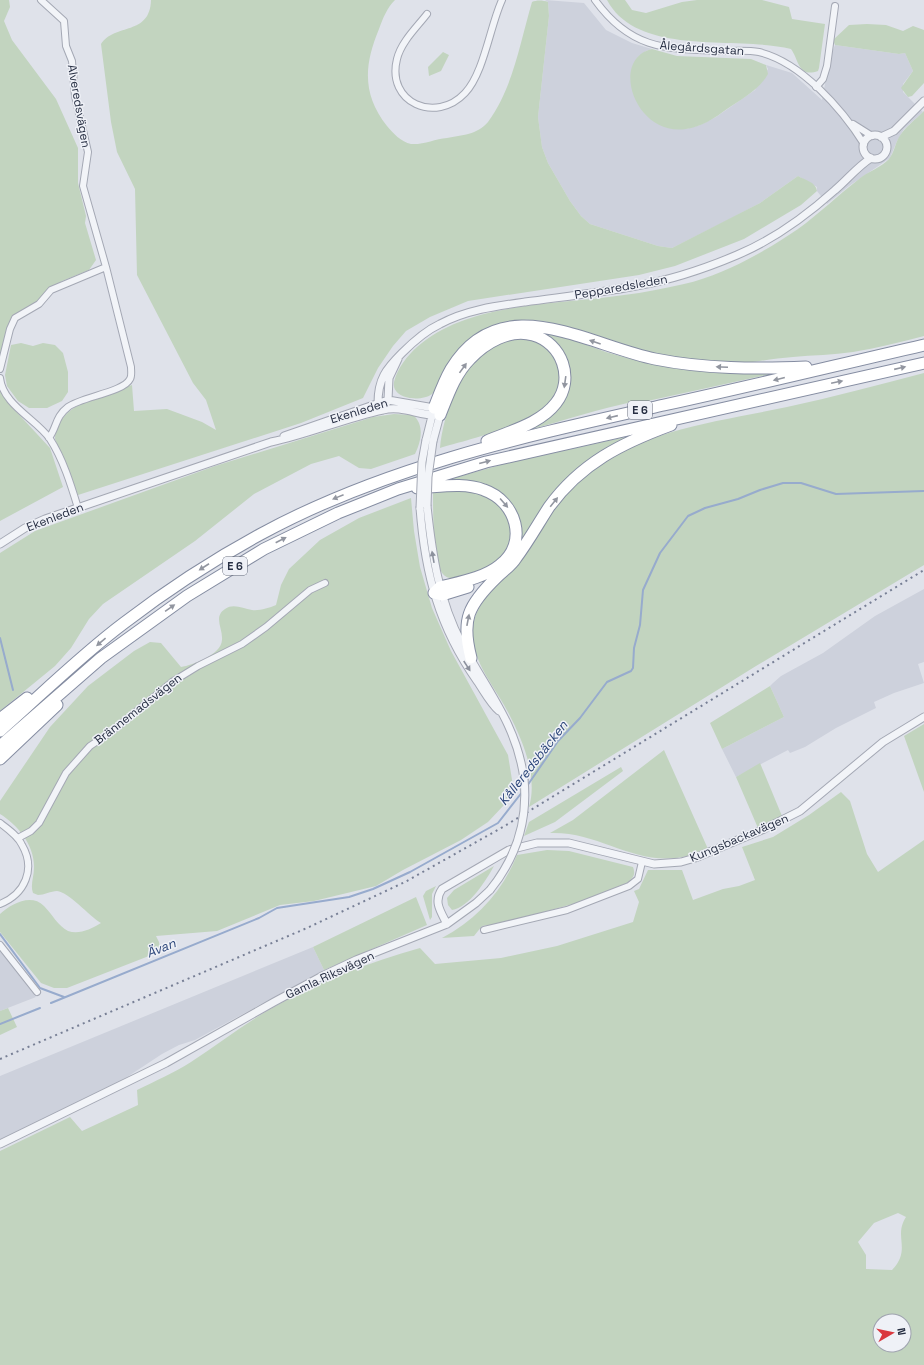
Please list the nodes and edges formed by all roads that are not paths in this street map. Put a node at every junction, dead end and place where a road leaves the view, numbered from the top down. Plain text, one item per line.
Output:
1 (41, 0) edge
2 (502, 0) edge
3 (595, 0) edge
4 (835, 6) dead end
5 (427, 14) dead end
6 (816, 87) junction
7 (924, 101) edge
8 (850, 122) junction
9 (894, 132) junction
10 (872, 136) junction
11 (881, 137) junction
12 (864, 147) junction
13 (887, 147) junction
14 (871, 158) junction
15 (852, 173) junction
16 (106, 267) junction
17 (924, 346) edge
18 (398, 357) junction
19 (924, 362) edge
20 (831, 366) junction
21 (0, 369) edge
22 (0, 378) edge
23 (388, 400) junction
24 (378, 403) junction
25 (384, 409) junction
26 (713, 409) junction
27 (435, 413) junction
28 (49, 438) junction
29 (271, 442) junction
30 (450, 458) junction
31 (398, 489) junction
32 (78, 508) junction
33 (0, 544) edge
34 (497, 577) junction
35 (326, 583) dead end
36 (439, 592) junction
37 (101, 658) junction
38 (471, 658) junction
39 (79, 660) junction
40 (502, 714) junction
41 (924, 717) edge
42 (0, 719) edge
43 (0, 731) edge
44 (0, 746) edge
45 (0, 759) edge
46 (0, 822) edge
47 (18, 838) junction
48 (642, 862) junction
49 (0, 904) edge
50 (447, 924) junction
51 (484, 930) dead end
52 (0, 945) edge
53 (37, 992) dead end
54 (0, 1144) edge

1 - 16 street, Alveredsvägen
2 - 5 street
3 - 6 street, Ålegårdsgatan
4 - 6 street
6 - 8 street, Ålegårdsgatan
7 - 9 street, Pepparedsleden
8 - 10 street, Ålegårdsgatan
8 - 12 street, Ålegårdsgatan
9 - 11 street, Pepparedsleden
9 - 13 street, Pepparedsleden
10 - 11 street, Pepparedsleden
10 - 12 street, Pepparedsleden
11 - 13 street
12 - 14 street
12 - 15 street, Pepparedsleden
13 - 14 street, Pepparedsleden
14 - 15 street, Pepparedsleden
15 - 18 street, Pepparedsleden
16 - 21 street
16 - 28 street, Alveredsvägen
17 - 20 highway, E 6
18 - 23 street, Pepparedsleden
18 - 24 street, Pepparedsleden
26 -> 19 highway, E 6
20 -> 27 highway
20 -> 30 highway, E 6
22 - 28 street
23 - 24 street, Ekenleden
23 - 25 street, Pepparedsleden
23 - 27 street, Ekenleden
24 - 25 street
24 - 29 street, Ekenleden
25 - 27 street, Ekenleden
25 - 29 street, Ekenleden
31 -> 26 highway, E 6
34 -> 26 highway
27 -> 30 highway
27 - 36 street, Gamla Riksvägen, bridge
28 - 32 street
29 - 32 street, Ekenleden
30 -> 39 highway, E 6
31 -> 36 highway
37 -> 31 highway, E 6
32 - 33 street, Ekenleden
34 - 36 highway
38 -> 34 highway
35 - 47 street, Brännemadsvägen
36 - 38 street, Gamla Riksvägen
36 -> 40 street, Gamla Riksvägen
37 - 44 highway, E 6
37 - 45 highway, E 6
38 - 40 street, Gamla Riksvägen
39 - 42 highway, E 6
39 - 43 highway, E 6
40 - 50 street, Gamla Riksvägen, bridge
41 - 48 street, Kungsbackavägen
46 - 47 street
47 - 49 street
48 - 50 street, Kungsbackavägen
48 - 51 street
50 - 54 street, Gamla Riksvägen
52 - 53 street

